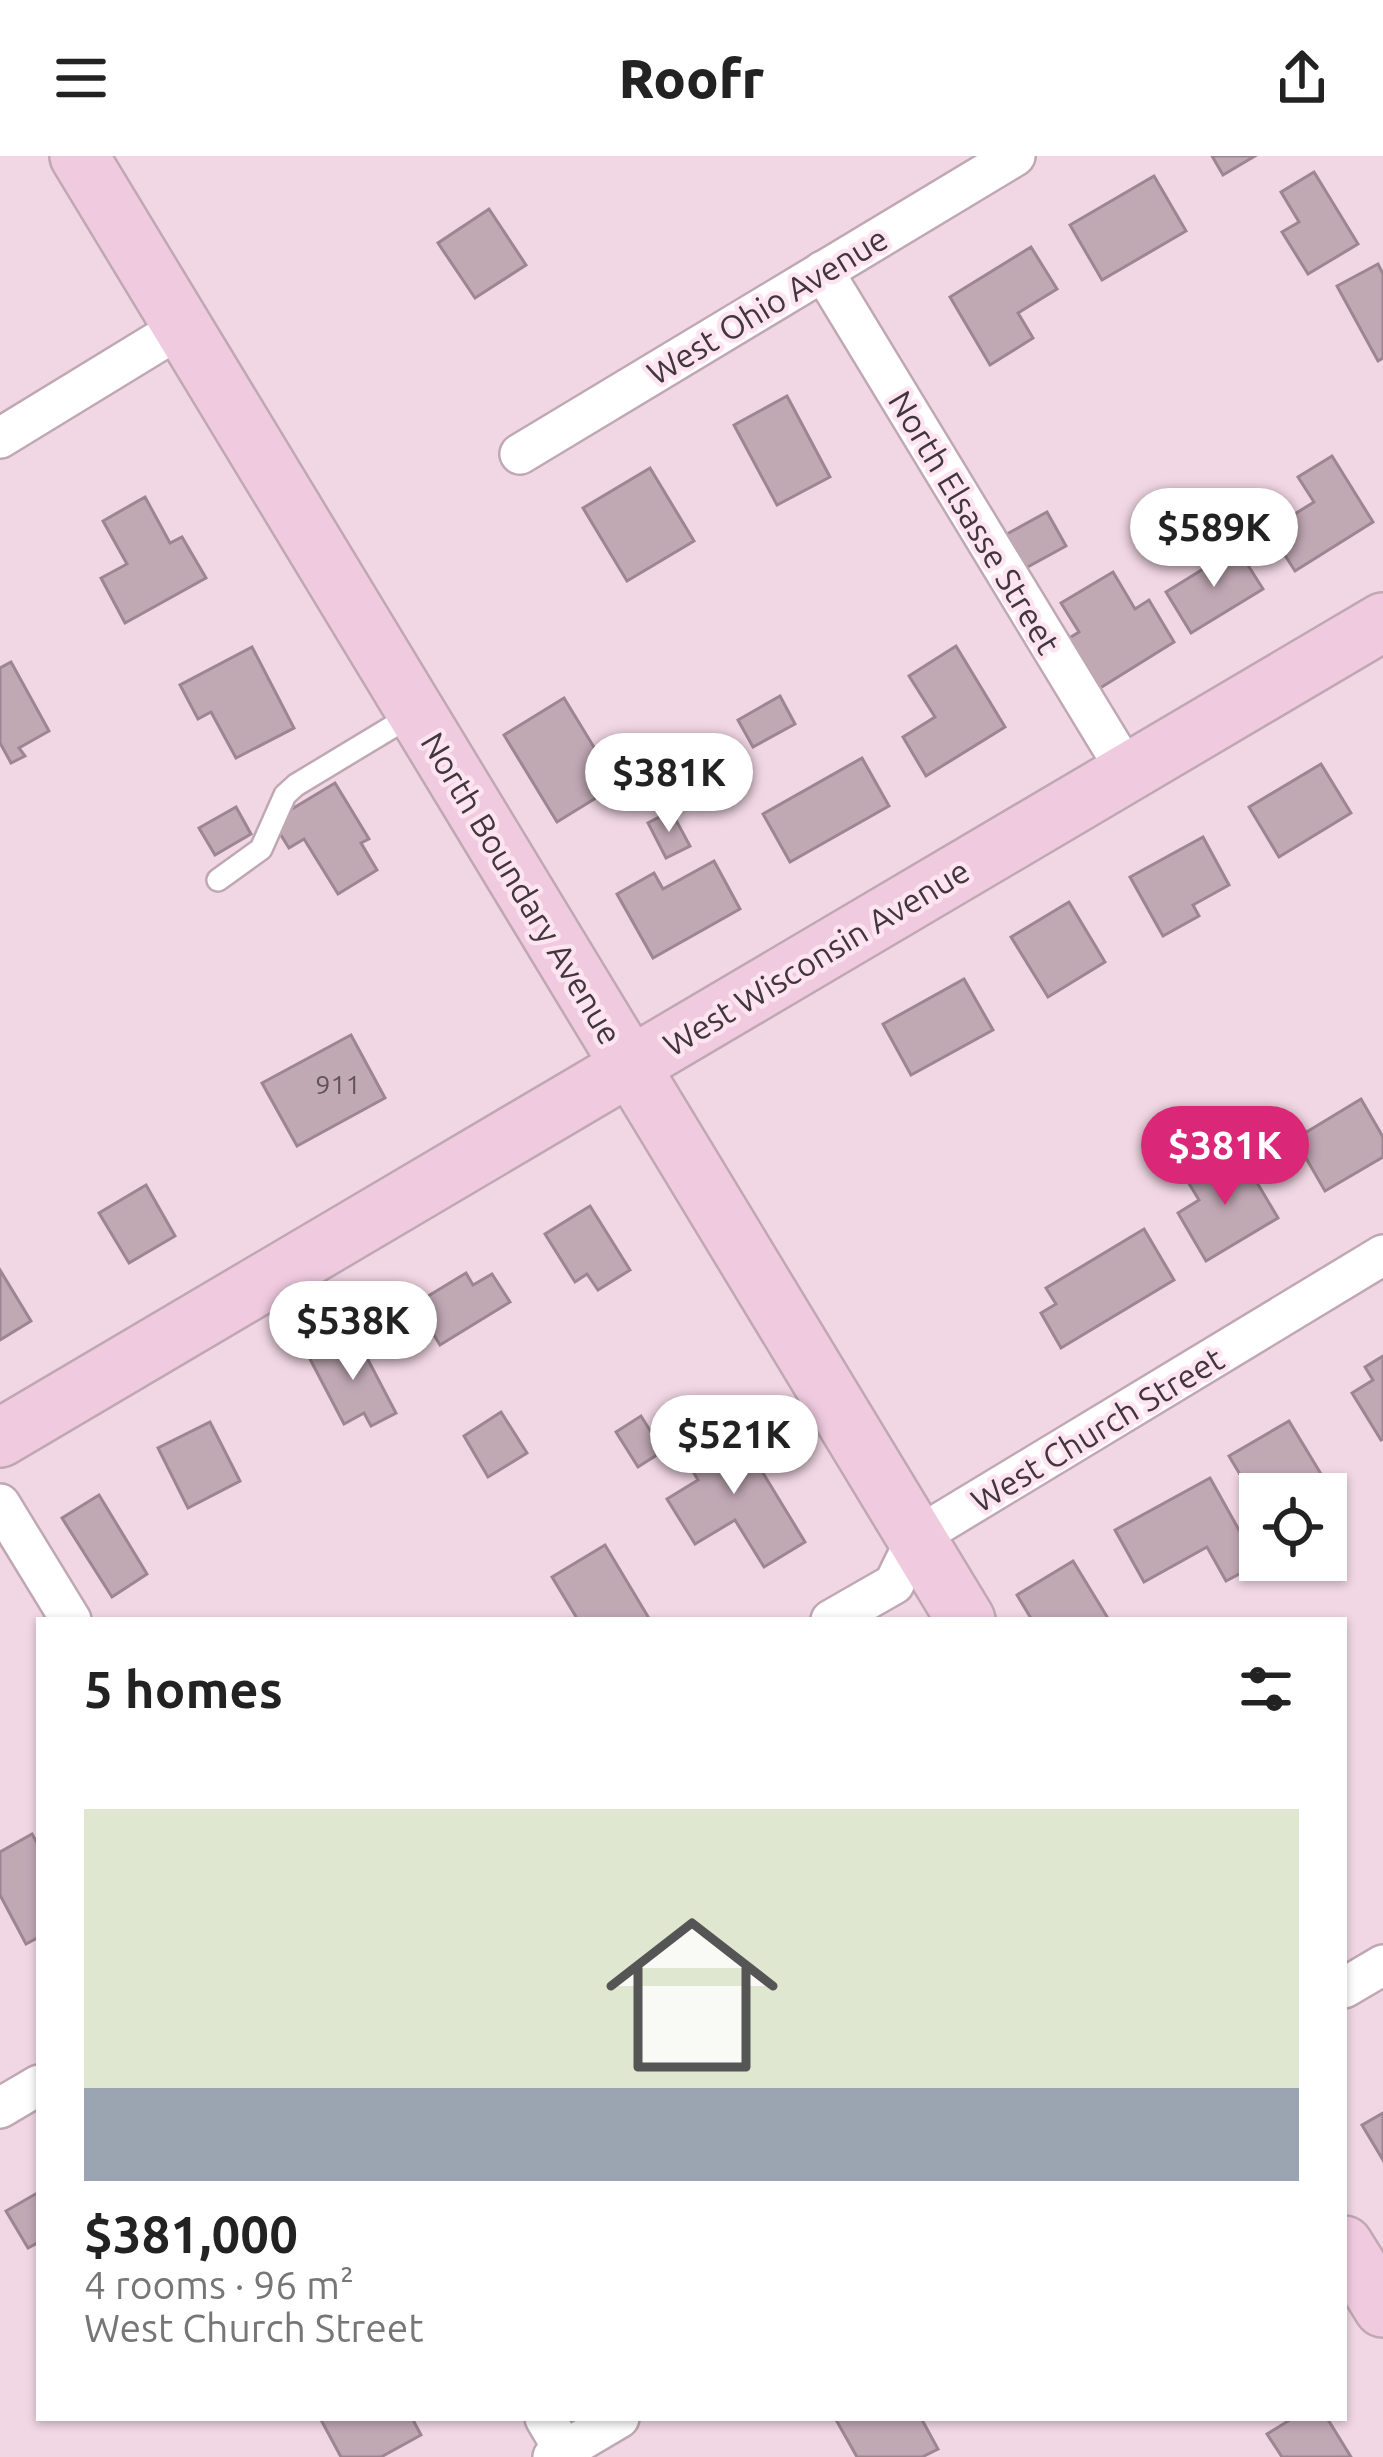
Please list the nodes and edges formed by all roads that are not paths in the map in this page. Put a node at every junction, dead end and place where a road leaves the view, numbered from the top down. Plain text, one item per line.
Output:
1 (1015, 156) edge
2 (86, 158) edge
3 (823, 271) junction
4 (185, 325) junction
5 (0, 438) edge
6 (520, 454) dead end
7 (1383, 622) edge
8 (417, 712) junction
9 (1128, 773) junction
10 (218, 880) dead end
11 (630, 1067) junction
12 (1383, 1255) edge
13 (0, 1438) edge
14 (0, 1504) edge
15 (917, 1538) junction
16 (68, 1617) edge
17 (837, 1617) edge
18 (964, 1617) edge
19 (1383, 1965) edge
20 (1347, 1986) edge
21 (36, 2087) edge
22 (0, 2108) edge
23 (1347, 2250) edge
24 (1383, 2308) edge
25 (612, 2421) edge
26 (558, 2446) edge

1 - 3 street, West Ohio Avenue
2 - 4 street, North Boundary Avenue
3 - 6 street, West Ohio Avenue
3 - 9 street, North Elsasse Street
4 - 5 street
4 - 8 street, North Boundary Avenue
7 - 9 street, West Wisconsin Avenue
8 - 10 lane
8 - 11 street, North Boundary Avenue
9 - 11 street, West Wisconsin Avenue
11 - 13 street, West Wisconsin Avenue
11 - 15 street, North Boundary Avenue
12 - 15 street, West Church Street
14 - 16 street
15 - 17 street, West Church Street
15 - 18 street, North Boundary Avenue
19 - 20 street
21 - 22 street
23 - 24 street
25 - 26 street

